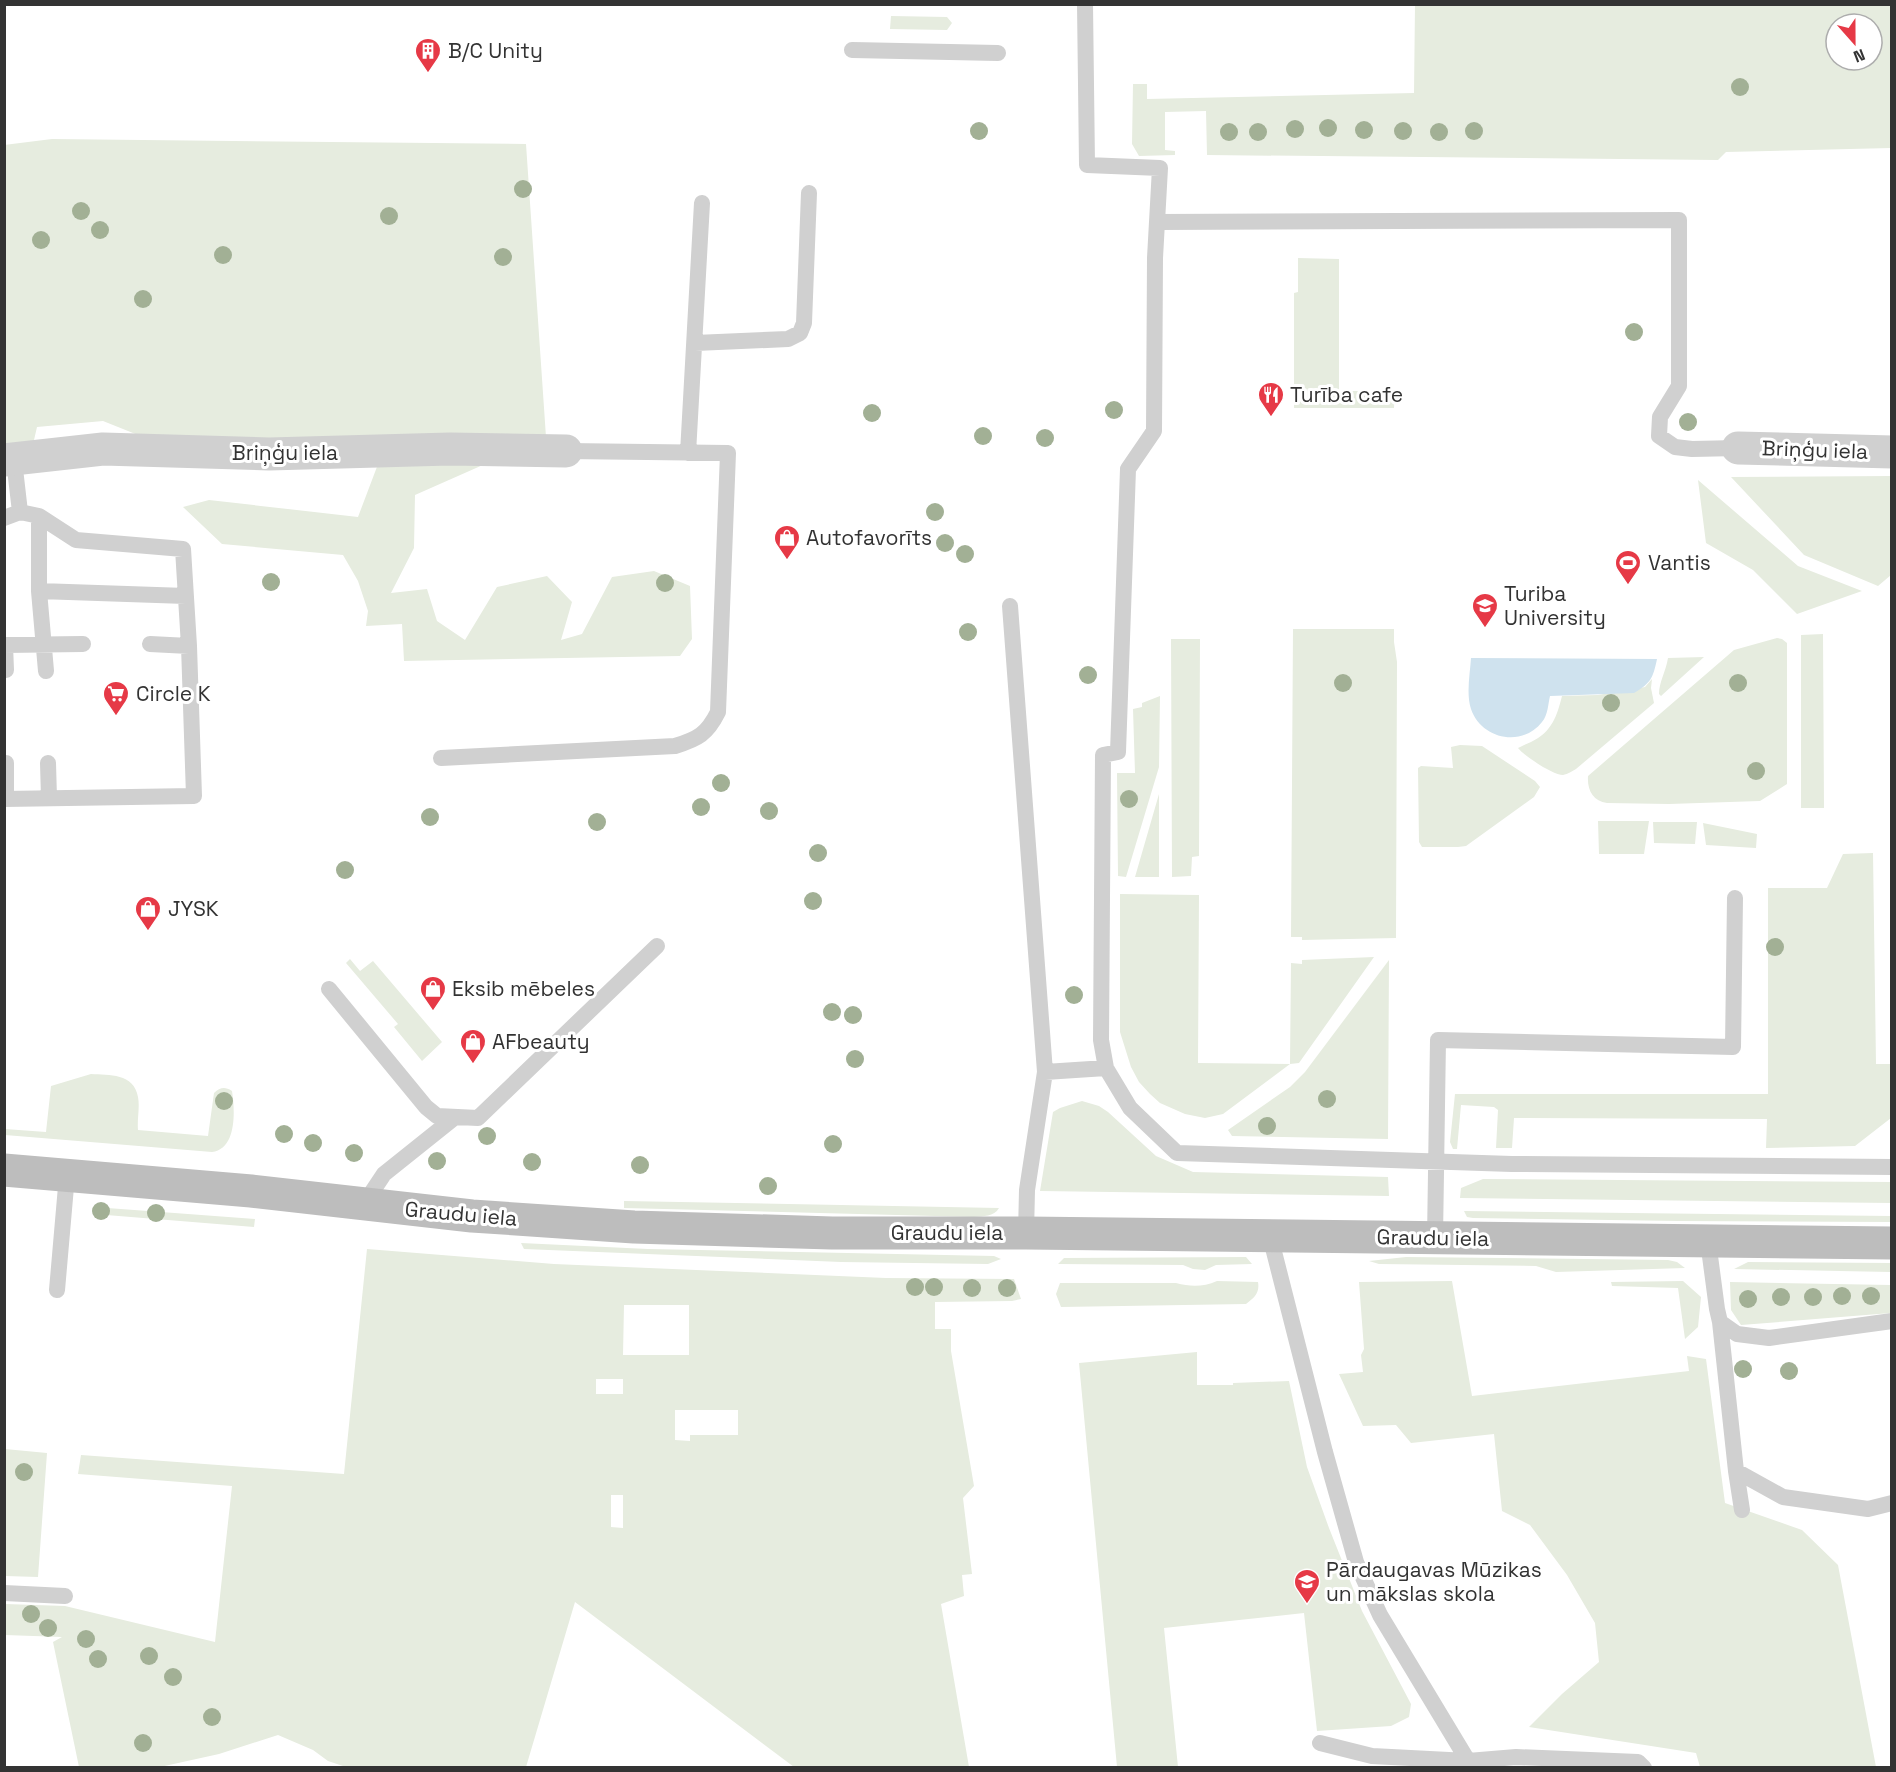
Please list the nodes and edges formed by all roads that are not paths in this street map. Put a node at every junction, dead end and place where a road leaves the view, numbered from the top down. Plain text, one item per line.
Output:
1 (1085, 4) edge
2 (852, 50) dead end
3 (998, 53) dead end
4 (809, 193) dead end
5 (702, 203) dead end
6 (1158, 222) junction
7 (695, 343) junction
8 (1738, 448) joint
9 (566, 451) joint
10 (1892, 452) edge
11 (688, 453) junction
12 (9, 460) edge
13 (12, 515) edge
14 (39, 516) junction
15 (39, 591) junction
16 (186, 596) junction
17 (1010, 606) dead end
18 (83, 644) dead end
19 (5, 645) edge
20 (44, 645) junction
21 (150, 645) dead end
22 (189, 645) junction
23 (6, 670) dead end
24 (46, 670) dead end
25 (441, 758) dead end
26 (6, 763) edge
27 (48, 764) dead end
28 (49, 798) junction
29 (5, 799) edge
30 (1735, 898) dead end
31 (657, 946) dead end
32 (329, 989) dead end
33 (1106, 1068) junction
34 (1045, 1072) junction
35 (454, 1118) junction
36 (1436, 1162) junction
37 (1892, 1167) edge
38 (4, 1170) edge
39 (67, 1175) junction
40 (364, 1204) junction
41 (1026, 1233) junction
42 (1270, 1236) junction
43 (1435, 1238) junction
44 (1708, 1241) junction
45 (1892, 1243) edge
46 (57, 1290) dead end
47 (1892, 1321) edge
48 (1720, 1322) junction
49 (1736, 1471) junction
50 (1892, 1503) edge
51 (1742, 1510) dead end
52 (4, 1593) edge
53 (65, 1596) dead end
54 (1320, 1743) dead end
55 (1469, 1764) edge
56 (1644, 1767) edge

1 - 6 lane
2 - 3 lane
4 - 7 lane
5 - 7 lane
6 - 8 lane
6 - 33 lane
7 - 11 lane
8 - 10 street, Briņģu iela
9 - 11 lane
9 - 12 street, Briņģu iela
11 - 25 lane
12 - 13 lane
13 - 14 lane
14 - 15 lane
14 - 16 lane
15 - 16 lane
15 - 20 lane
16 - 22 lane
17 - 34 lane
18 - 20 lane
19 - 20 lane
19 - 23 lane
20 - 24 lane
21 - 22 lane
22 - 28 lane
26 - 29 lane
27 - 28 lane
28 - 29 lane
30 - 36 lane
31 - 35 lane
32 - 35 lane
33 - 34 lane
33 - 36 lane
34 - 41 lane
35 - 40 lane
36 - 37 lane
36 - 43 lane
38 - 39 main road, Graudu iela
39 - 40 main road, Graudu iela
39 - 46 lane
40 - 41 main road, Graudu iela
41 - 42 main road, Graudu iela
42 - 43 main road, Graudu iela
42 - 55 lane
43 - 44 main road, Graudu iela
44 - 45 main road, Graudu iela
44 - 48 lane
47 - 48 lane
48 - 49 lane
49 - 50 lane
49 - 51 lane
52 - 53 lane
54 - 55 lane
55 - 56 lane

